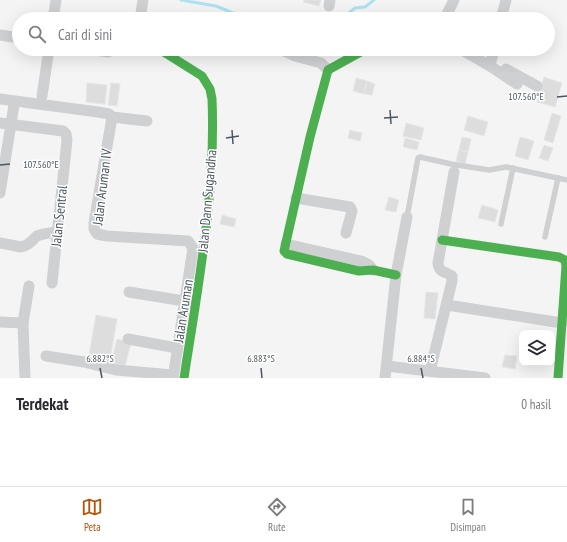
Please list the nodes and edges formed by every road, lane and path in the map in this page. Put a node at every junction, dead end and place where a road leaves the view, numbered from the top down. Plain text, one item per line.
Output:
1 (56, 0) edge
2 (454, 0) edge
3 (506, 0) edge
4 (143, 1) edge
5 (54, 12) edge
6 (141, 12) edge
7 (447, 12) edge
8 (503, 12) edge
9 (0, 35) edge
10 (12, 37) edge
11 (48, 56) edge
12 (170, 56) edge
13 (295, 56) edge
14 (353, 56) edge
15 (472, 56) edge
16 (494, 56) edge
17 (493, 68) junction
18 (328, 70) junction
19 (517, 84) dead end
20 (537, 86) dead end
21 (0, 99) edge
22 (42, 100) junction
23 (14, 105) dead end
24 (112, 117) junction
25 (147, 121) dead end
26 (6, 124) edge
27 (513, 168) junction
28 (454, 172) dead end
29 (558, 178) junction
30 (567, 180) edge
31 (0, 193) edge
32 (296, 198) junction
33 (407, 217) joint
34 (501, 224) dead end
35 (57, 232) junction
36 (346, 233) dead end
37 (545, 237) dead end
38 (442, 240) junction
39 (0, 243) edge
40 (190, 244) joint
41 (286, 244) joint
42 (373, 270) joint
43 (396, 275) junction
44 (52, 283) dead end
45 (29, 286) dead end
46 (129, 292) dead end
47 (190, 302) junction
48 (447, 306) junction
49 (0, 322) edge
50 (24, 323) junction
51 (562, 323) junction
52 (128, 339) dead end
53 (177, 348) junction
54 (46, 356) dead end
55 (387, 366) junction
56 (430, 371) junction
57 (176, 377) edge
58 (25, 378) edge
59 (385, 378) edge
60 (485, 378) edge
61 (558, 378) edge

1 - 5 street
2 - 7 street
3 - 8 street
4 - 6 street
9 - 10 street
11 - 22 street
12 - 47 street, Jalan Dann Sugandha
13 - 18 street
14 - 18 street
15 - 17 street
16 - 17 street
17 - 19 street
17 - 20 street
18 - 32 street
21 - 22 street
22 - 24 street
23 - 26 street
24 - 25 street
24 - 40 street, Jalan Aruman IV
26 - 31 street
26 - 35 street, Jalan Sentral
27 - 29 lane
27 - 33 lane
27 - 34 lane
28 - 38 street
29 - 30 lane
29 - 37 lane
32 - 36 street
32 - 41 street
33 - 43 street
35 - 39 street
35 - 44 street, Jalan Sentral
38 - 48 street
38 - 51 street
40 - 47 street, Jalan Aruman
41 - 42 street
42 - 43 street
43 - 55 street
45 - 50 street
46 - 47 street
47 - 53 street, Jalan Aruman
47 - 57 street, Jalan Dann Sugandha
48 - 51 street
48 - 56 street
49 - 50 street
50 - 58 street
51 - 61 street
52 - 53 street
53 - 57 street, Jalan Aruman
54 - 57 street
55 - 56 street
55 - 59 street
56 - 60 street

